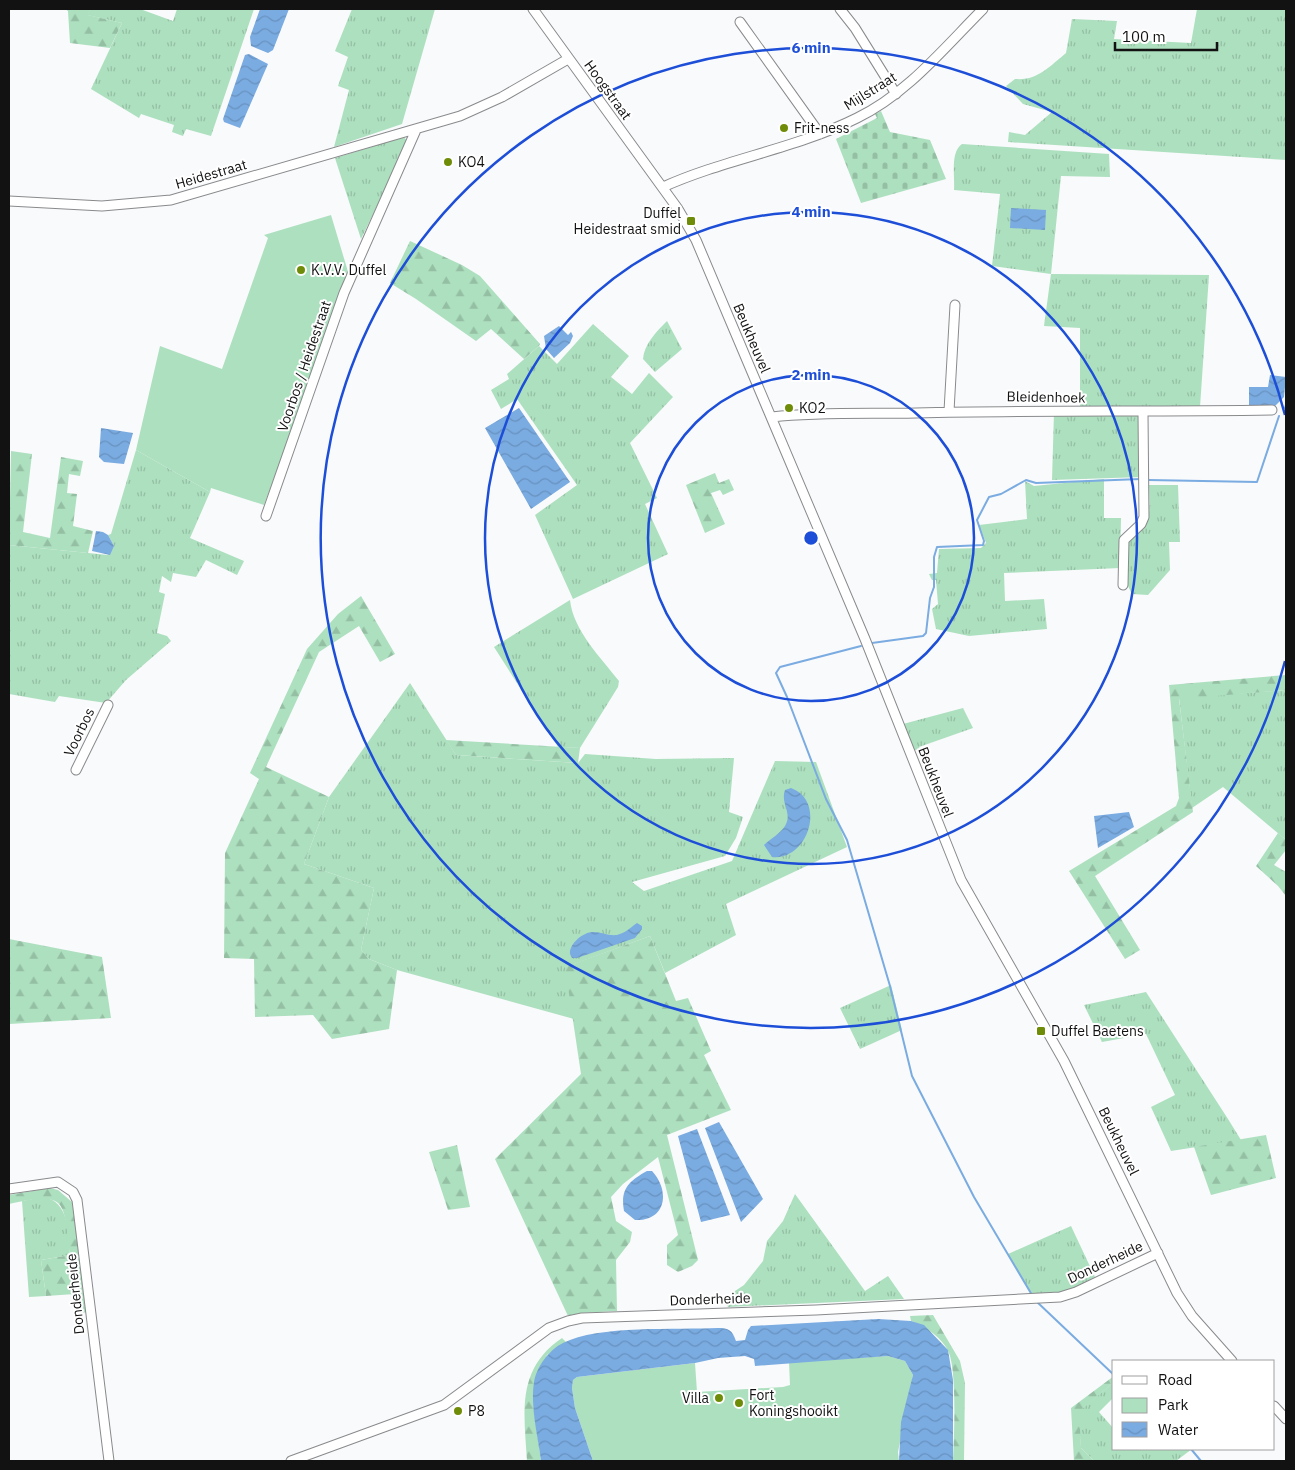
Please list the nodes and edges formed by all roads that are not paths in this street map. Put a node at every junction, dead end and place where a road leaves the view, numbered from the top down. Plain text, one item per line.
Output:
1 (533, 9) edge
2 (840, 9) edge
3 (983, 9) edge
4 (740, 22) dead end
5 (568, 58) junction
6 (896, 94) junction
7 (416, 130) junction
8 (820, 134) junction
9 (663, 188) junction
10 (9, 201) edge
11 (955, 305) dead end
12 (1272, 410) dead end
13 (949, 411) junction
14 (1143, 413) junction
15 (772, 417) junction
16 (266, 516) dead end
17 (1123, 585) dead end
18 (108, 705) dead end
19 (76, 770) dead end
20 (9, 1190) edge
21 (1158, 1253) junction
22 (1231, 1360) edge
23 (1275, 1407) edge
24 (1286, 1419) edge
25 (108, 1461) edge
26 (290, 1461) edge

1 - 5 street, Hoogstraat
2 - 6 street
3 - 6 street, Mijlstraat
4 - 8 street
5 - 7 street, Heidestraat
5 - 9 street, Hoogstraat
6 - 8 street, Mijlstraat
7 - 10 street, Heidestraat
7 - 16 street, Voorbos / Heidestraat
8 - 9 street, Mijlstraat
9 - 15 street, Beukheuvel
11 - 13 street
12 - 14 street, Bleidenhoek
13 - 14 street, Bleidenhoek
13 - 15 street, Bleidenhoek
14 - 17 street
15 - 21 street, Beukheuvel
18 - 19 street, Voorbos
20 - 25 street, Donderheide
21 - 22 street, Beukheuvel
21 - 26 street, Donderheide
23 - 24 street

